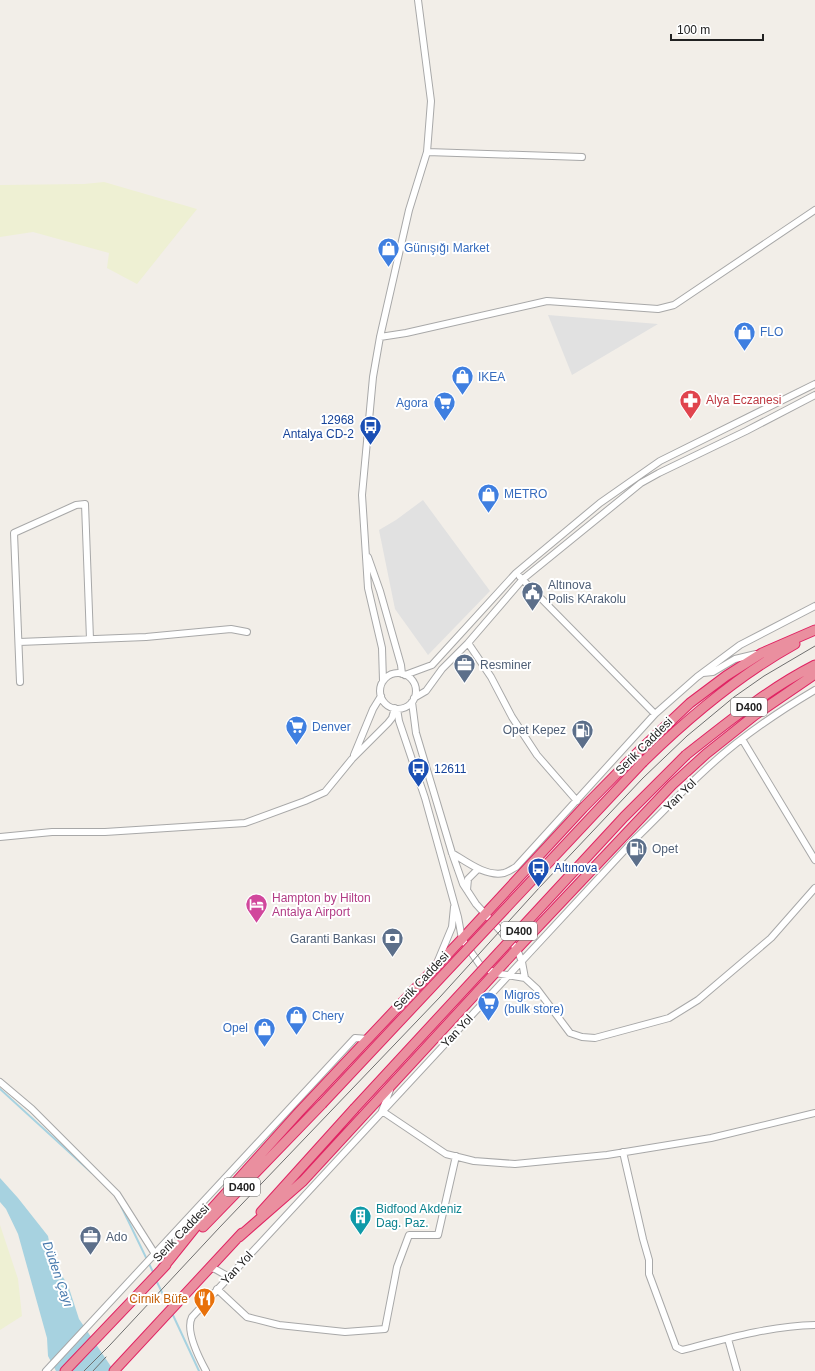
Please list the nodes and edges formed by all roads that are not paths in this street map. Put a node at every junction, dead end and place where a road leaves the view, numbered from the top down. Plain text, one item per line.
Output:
1 (418, 0) edge
2 (427, 152) junction
3 (582, 157) dead end
4 (815, 210) edge
5 (380, 337) junction
6 (815, 384) edge
7 (815, 396) edge
8 (366, 549) junction
9 (516, 573) junction
10 (523, 579) junction
11 (815, 606) edge
12 (815, 630) edge
13 (247, 632) dead end
14 (815, 633) edge
15 (90, 639) junction
16 (19, 642) junction
17 (468, 643) junction
18 (762, 653) junction
19 (815, 665) edge
20 (703, 673) junction
21 (403, 674) junction
22 (815, 674) edge
23 (383, 680) junction
24 (20, 682) dead end
25 (815, 690) edge
26 (381, 696) junction
27 (413, 700) junction
28 (396, 708) junction
29 (655, 714) junction
30 (742, 739) junction
31 (352, 759) junction
32 (577, 801) junction
33 (568, 824) junction
34 (0, 837) edge
35 (452, 853) junction
36 (815, 860) edge
37 (478, 869) junction
38 (815, 888) edge
39 (467, 890) junction
40 (455, 903) junction
41 (485, 913) junction
42 (462, 939) junction
43 (517, 949) junction
44 (522, 962) junction
45 (434, 969) junction
46 (495, 973) junction
47 (509, 976) junction
48 (525, 978) junction
49 (368, 1039) junction
50 (0, 1082) edge
51 (391, 1087) junction
52 (382, 1112) junction
53 (815, 1114) edge
54 (351, 1145) junction
55 (332, 1150) junction
56 (623, 1152) junction
57 (456, 1156) junction
58 (189, 1217) junction
59 (198, 1224) junction
60 (178, 1230) junction
61 (239, 1237) junction
62 (186, 1238) junction
63 (155, 1254) junction
64 (209, 1268) junction
65 (162, 1269) junction
66 (229, 1277) junction
67 (217, 1289) junction
68 (815, 1325) edge
69 (728, 1339) junction
70 (46, 1371) edge
71 (65, 1371) edge
72 (115, 1371) edge
73 (206, 1371) edge
74 (737, 1371) edge

1 - 2 street
2 - 3 street
2 - 5 street
4 - 5 street
5 - 8 street
6 - 9 street
7 - 10 street
8 - 21 street
8 - 23 street
9 - 10 street
9 - 21 street
10 - 17 street
10 - 29 street
11 - 20 street
12 - 18 highway
13 - 15 street
14 - 65 highway, Serik Caddesi / D400, bridge
15 - 16 street
15 - 16 street
16 - 24 street
17 - 27 street
17 - 32 street
18 - 20 street
18 - 33 highway
19 - 61 highway, D400, bridge
20 - 29 street
21 - 23 street
21 - 27 street
22 - 43 highway
23 - 26 street
25 - 30 street, Yan Yol
26 - 28 street
26 - 31 street
27 - 28 street
27 - 35 street
28 - 31 street
28 - 40 street
29 - 32 street
30 - 36 street
30 - 44 street, Yan Yol
31 - 34 street
32 - 33 street
32 - 37 street
33 - 41 highway
35 - 37 street
35 - 39 street
37 - 39 street
38 - 48 street
39 - 41 street
40 - 42 street
40 - 45 street
41 - 42 highway
41 - 43 street
42 - 45 highway
42 - 46 street
43 - 44 street
43 - 46 highway
44 - 47 street, Yan Yol
44 - 48 street
45 - 49 highway
46 - 47 street
46 - 51 highway
47 - 48 street
47 - 52 street, Yan Yol
49 - 58 street
49 - 59 highway
50 - 63 street
51 - 52 street
51 - 55 highway
52 - 54 street, Yan Yol
52 - 57 street
53 - 56 street
54 - 55 street
54 - 66 street, Yan Yol
55 - 61 highway
56 - 57 street
56 - 69 street
57 - 67 street
58 - 59 street
58 - 60 street
59 - 62 highway
60 - 62 street
60 - 63 street
61 - 64 highway, D400
62 - 65 highway
63 - 70 street
64 - 66 street
64 - 72 highway, D400
65 - 71 highway, Serik Caddesi / D400
66 - 67 street, Yan Yol
67 - 73 street, Yan Yol
68 - 69 street
69 - 74 street

